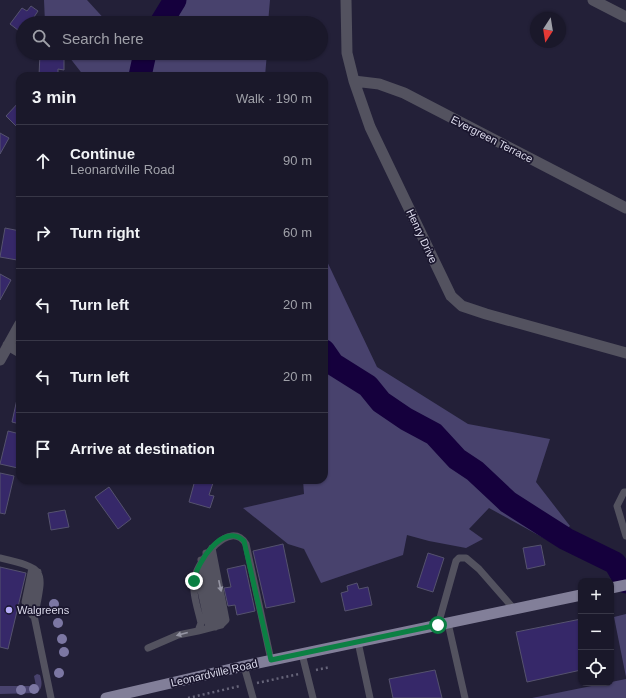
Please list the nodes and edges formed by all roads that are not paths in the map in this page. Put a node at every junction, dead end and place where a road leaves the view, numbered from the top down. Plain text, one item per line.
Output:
1 (346, 0) edge
2 (593, 0) edge
3 (626, 17) edge
4 (354, 81) junction
5 (626, 208) edge
6 (16, 331) edge
7 (8, 345) junction
8 (16, 350) edge
9 (626, 353) edge
10 (0, 360) edge
11 (626, 492) edge
12 (626, 536) edge
13 (212, 548) junction
14 (206, 553) junction
15 (0, 558) edge
16 (201, 560) junction
17 (197, 569) junction
18 (35, 570) junction
19 (626, 585) edge
20 (614, 587) edge
21 (578, 596) edge
22 (514, 609) junction
23 (34, 618) junction
24 (443, 624) junction
25 (215, 627) junction
26 (198, 631) junction
27 (358, 642) junction
28 (148, 648) dead end
29 (302, 654) junction
30 (271, 660) junction
31 (244, 666) junction
32 (51, 698) edge
33 (106, 698) edge
34 (253, 698) edge
35 (313, 698) edge
36 (370, 698) edge
37 (465, 698) edge

1 - 4 street, Henry Drive
2 - 3 street
4 - 5 street, Evergreen Terrace
4 - 9 street, Henry Drive
6 - 7 street
7 - 8 street
7 - 10 street
11 - 12 lane
13 - 14 lane
13 -> 25 lane
13 - 30 lane
14 - 16 lane
14 - 25 lane
15 - 18 lane
16 - 17 lane
16 - 25 lane
17 - 25 lane
17 - 26 lane
18 - 23 lane
18 - 23 lane
19 - 20 main road
21 - 22 main road, Leonardville Road
22 - 24 main road, Leonardville Road
22 - 24 lane
23 - 32 lane
24 - 27 main road, Leonardville Road
24 - 37 lane
25 - 26 lane
26 -> 28 lane
27 - 29 main road, Leonardville Road
27 - 36 lane
29 - 30 main road, Leonardville Road
29 - 35 lane
30 - 31 main road, Leonardville Road
31 - 33 main road, Leonardville Road
31 - 34 lane

